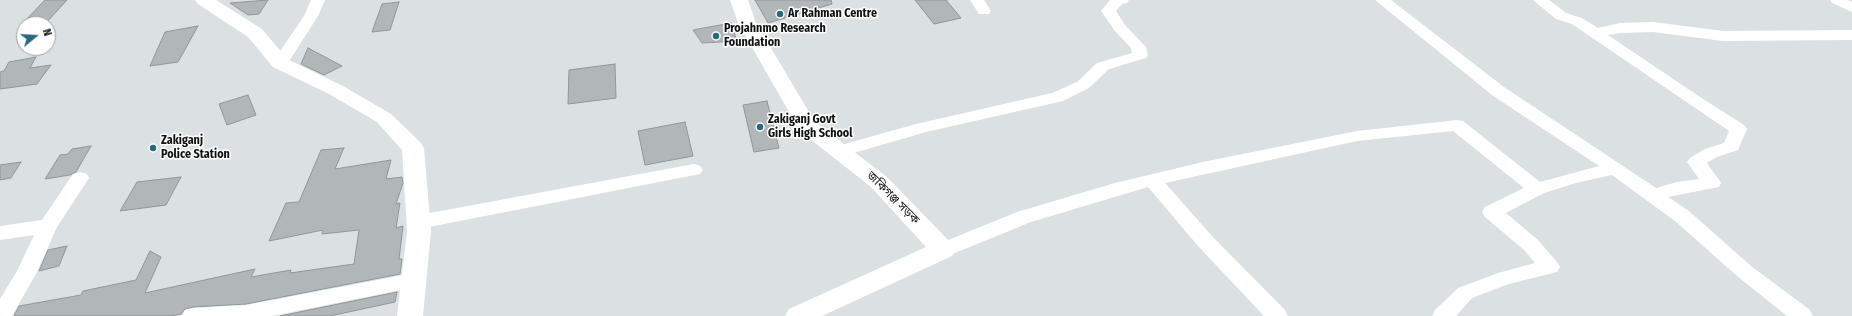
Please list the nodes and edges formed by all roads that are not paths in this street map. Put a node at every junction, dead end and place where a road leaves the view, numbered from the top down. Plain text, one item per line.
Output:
1 (204, 0) edge
2 (318, 0) edge
3 (739, 0) edge
4 (1122, 0) edge
5 (1382, 0) edge
6 (1540, 0) edge
7 (1837, 0) edge
8 (1852, 8) edge
9 (1594, 33) junction
10 (1852, 35) edge
11 (280, 63) junction
12 (840, 152) junction
13 (1614, 169) junction
14 (694, 170) dead end
15 (80, 178) dead end
16 (1152, 180) junction
17 (1537, 189) junction
18 (1653, 195) junction
19 (419, 222) junction
20 (48, 226) junction
21 (0, 233) edge
22 (943, 250) junction
23 (414, 281) junction
24 (1, 316) edge
25 (193, 316) edge
26 (410, 316) edge
27 (798, 316) edge
28 (1277, 316) edge
29 (1443, 316) edge
30 (1802, 316) edge

1 - 11 street
2 - 11 street
3 - 12 street, জকিগঞ্জ সড়ক
4 - 12 street
5 - 13 street
6 - 9 street
7 - 8 street
9 - 10 street
9 - 18 street
11 - 19 street
12 - 22 street, জকিগঞ্জ সড়ক
13 - 17 street
13 - 18 street
14 - 19 street
15 - 20 street
16 - 17 street
16 - 22 street
16 - 28 street
17 - 29 street
18 - 30 street
19 - 23 street
20 - 21 street
20 - 24 street
22 - 27 street
23 - 25 street
23 - 26 street

